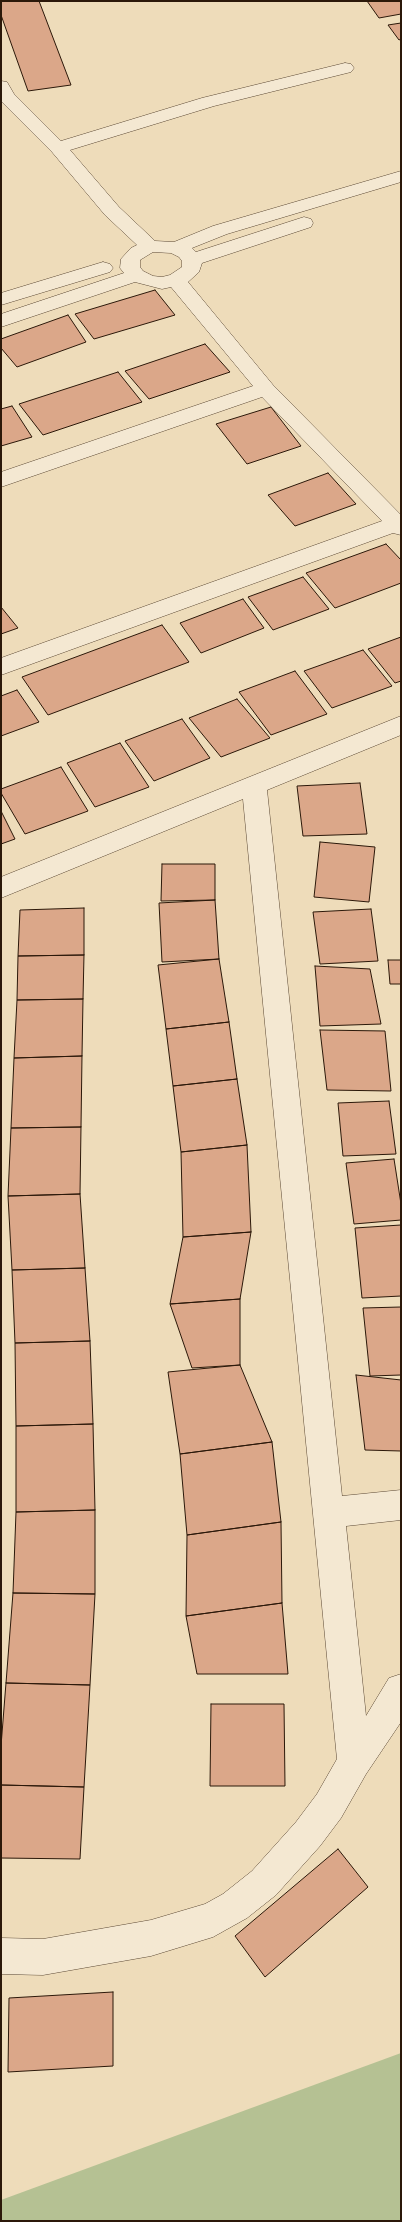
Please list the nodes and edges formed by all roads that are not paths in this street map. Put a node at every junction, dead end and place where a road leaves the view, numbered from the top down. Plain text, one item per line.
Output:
1 (344, 68) dead end
2 (1, 86) edge
3 (58, 148) junction
4 (401, 176) edge
5 (399, 195) dead end
6 (150, 247) junction
7 (176, 248) junction
8 (192, 260) junction
9 (134, 267) junction
10 (1, 277) edge
11 (176, 280) junction
12 (8, 296) edge
13 (1, 321) edge
14 (266, 389) junction
15 (1, 480) edge
16 (399, 526) edge
17 (1, 667) edge
18 (401, 724) edge
19 (254, 785) junction
20 (1, 888) edge
21 (401, 1505) edge
22 (330, 1512) junction
23 (401, 1690) edge
24 (354, 1762) junction
25 (1, 1956) edge

1 - 3 street
2 - 3 street
3 - 6 street
4 - 7 street
5 - 8 street
6 - 7 street
6 - 9 street
7 - 8 street
8 - 11 street
9 - 11 street
9 - 12 street
9 - 13 street
10 - 12 street
11 - 14 street
14 - 15 street
14 - 16 street
16 - 17 street
18 - 19 street
19 - 20 street
19 - 22 street
21 - 22 street
22 - 24 street
23 - 24 street
24 - 25 street

